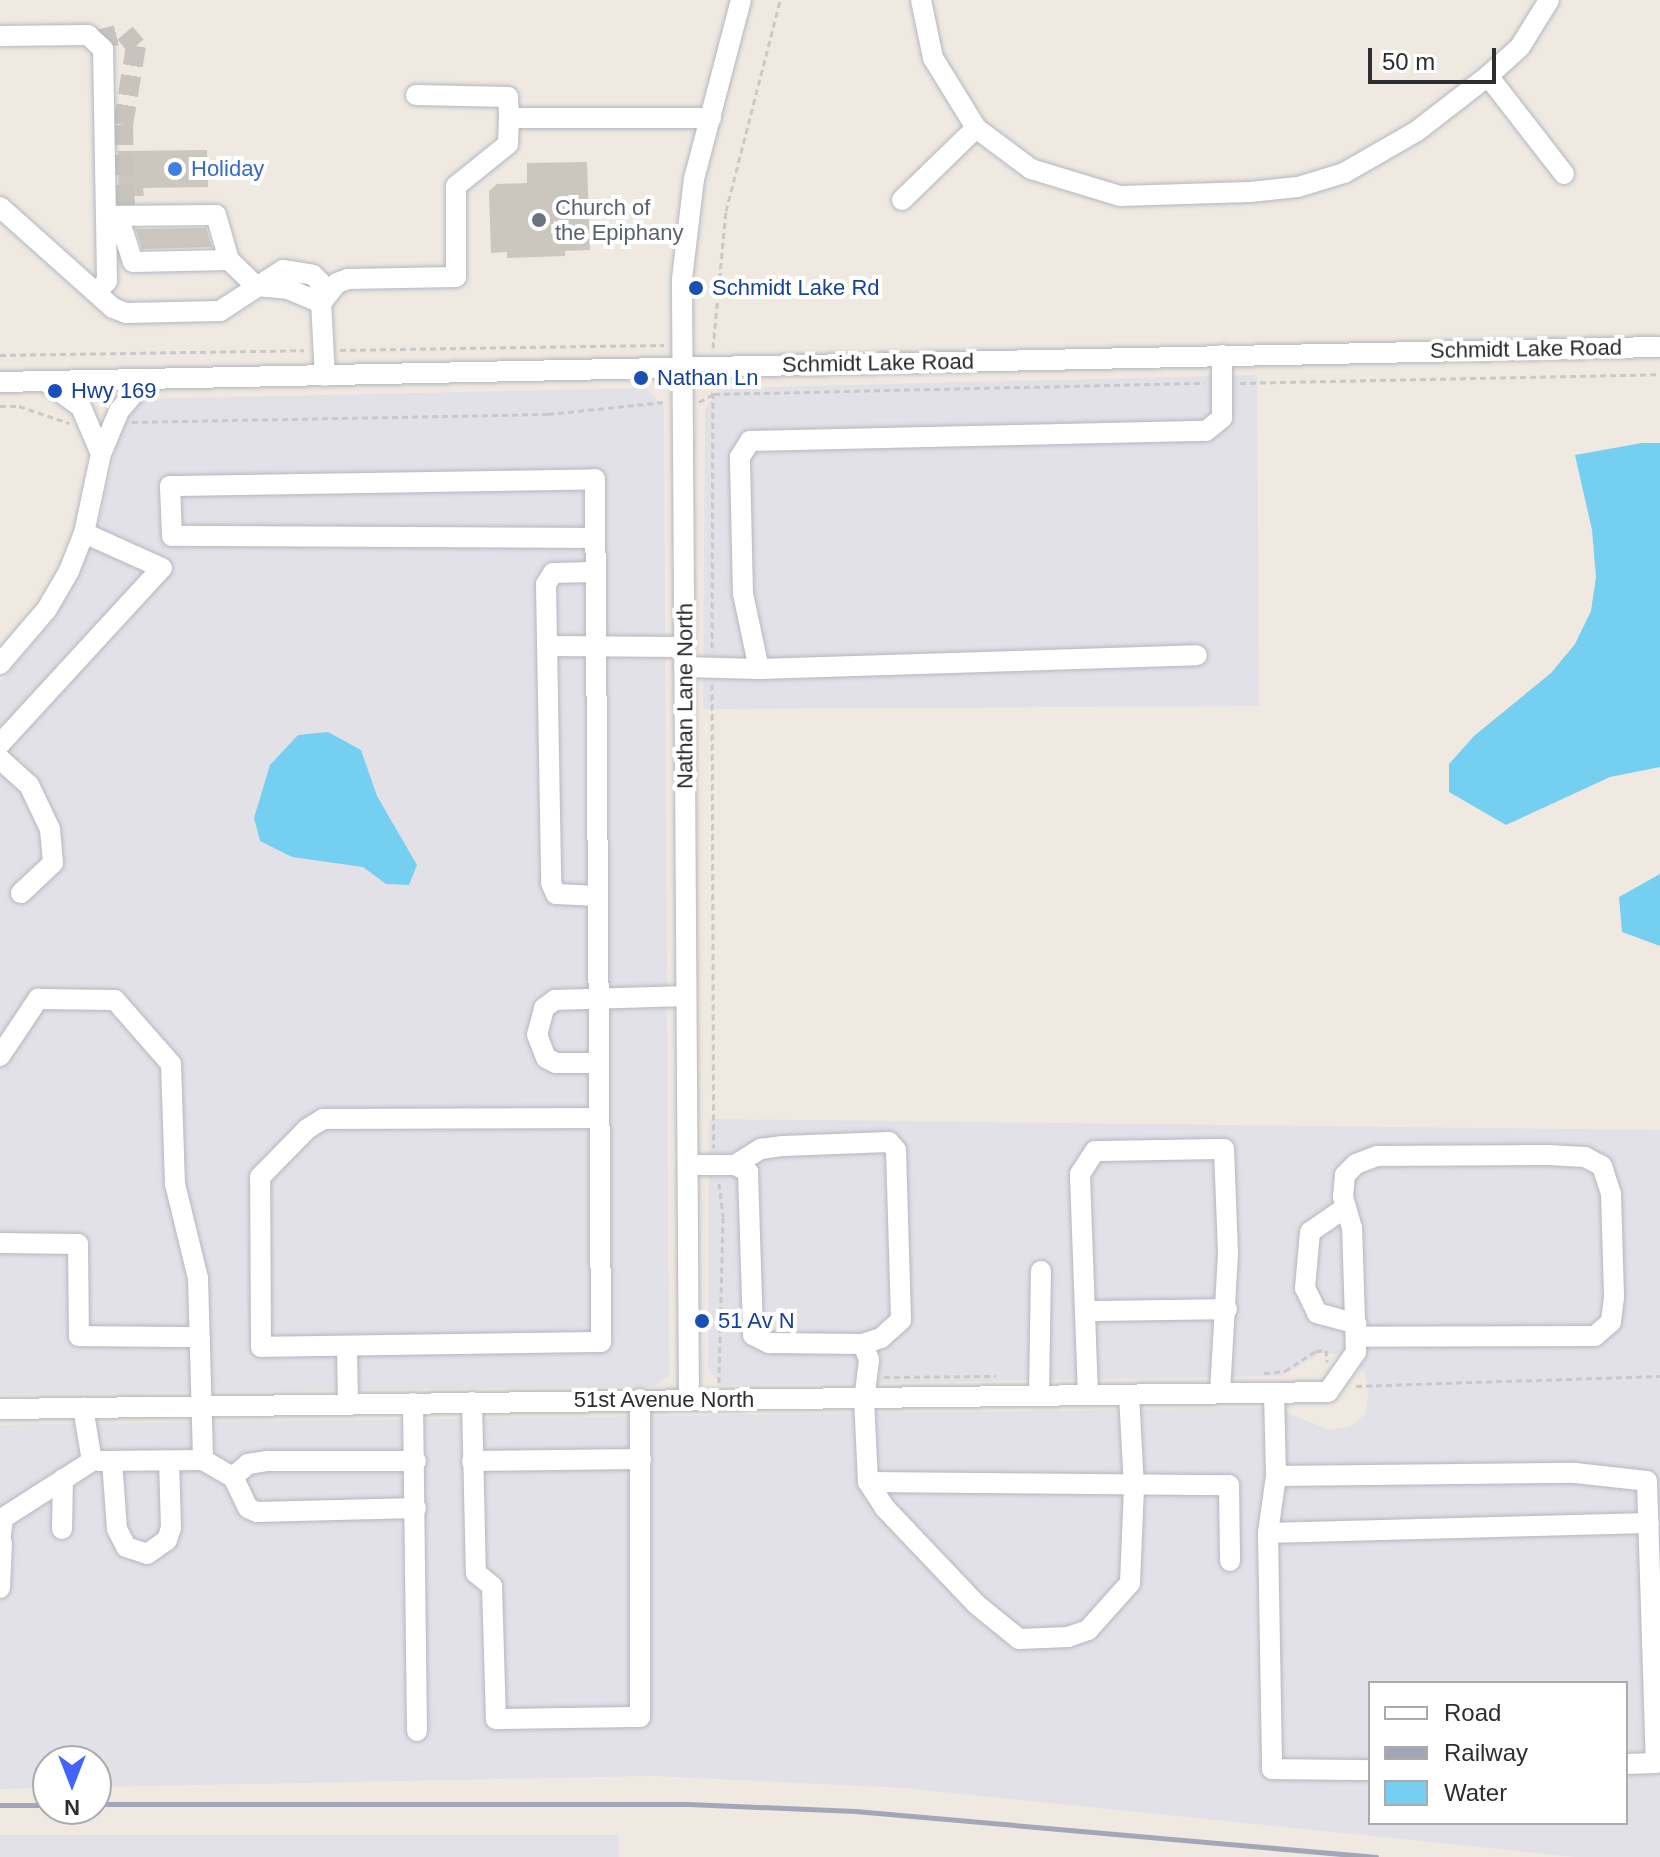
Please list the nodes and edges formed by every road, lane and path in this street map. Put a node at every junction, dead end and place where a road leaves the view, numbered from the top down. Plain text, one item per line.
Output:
1 (741, 0) edge
2 (780, 0) edge
3 (921, 0) edge
4 (1549, 0) edge
5 (0, 36) edge
6 (1488, 76) junction
7 (416, 95) dead end
8 (509, 118) junction
9 (711, 118) junction
10 (976, 128) junction
11 (1564, 174) dead end
12 (902, 200) dead end
13 (0, 207) edge
14 (112, 216) junction
15 (229, 260) junction
16 (256, 286) junction
17 (97, 292) junction
18 (321, 303) junction
19 (714, 344) junction
20 (682, 345) junction
21 (1660, 347) edge
22 (324, 350) junction
23 (0, 355) edge
24 (1222, 355) junction
25 (682, 367) junction
26 (713, 367) junction
27 (1660, 374) edge
28 (325, 376) junction
29 (146, 379) junction
30 (45, 381) junction
31 (0, 382) edge
32 (1222, 383) junction
33 (714, 394) junction
34 (683, 402) junction
35 (0, 406) edge
36 (115, 421) junction
37 (91, 423) junction
38 (101, 454) junction
39 (84, 533) junction
40 (595, 538) junction
41 (595, 572) junction
42 (595, 645) junction
43 (547, 646) junction
44 (1197, 655) dead end
45 (684, 657) junction
46 (0, 664) edge
47 (712, 666) junction
48 (759, 669) junction
49 (0, 744) edge
50 (0, 759) edge
51 (21, 893) dead end
52 (597, 896) junction
53 (686, 996) junction
54 (597, 1000) junction
55 (0, 1056) edge
56 (597, 1063) junction
57 (597, 1118) junction
58 (688, 1165) junction
59 (726, 1165) junction
60 (1345, 1208) junction
61 (0, 1243) edge
62 (1041, 1271) dead end
63 (1227, 1309) junction
64 (1088, 1311) junction
65 (1357, 1331) junction
66 (200, 1337) junction
67 (863, 1344) junction
68 (347, 1347) junction
69 (1660, 1376) edge
70 (1328, 1392) junction
71 (1220, 1393) junction
72 (1274, 1393) junction
73 (1088, 1395) junction
74 (1129, 1395) junction
75 (1039, 1396) junction
76 (864, 1398) junction
77 (640, 1399) junction
78 (689, 1400) junction
79 (716, 1400) junction
80 (472, 1402) junction
81 (413, 1403) junction
82 (348, 1404) junction
83 (199, 1406) junction
84 (83, 1408) junction
85 (0, 1409) edge
86 (641, 1459) junction
87 (203, 1460) junction
88 (102, 1461) junction
89 (169, 1461) junction
90 (416, 1461) junction
91 (472, 1461) junction
92 (1276, 1476) junction
93 (233, 1477) junction
94 (63, 1479) junction
95 (1133, 1480) junction
96 (868, 1482) junction
97 (416, 1508) junction
98 (1649, 1523) junction
99 (62, 1529) dead end
100 (1268, 1533) junction
101 (1, 1543) edge
102 (1230, 1561) dead end
103 (0, 1588) edge
104 (417, 1731) dead end
105 (1628, 1764) edge
106 (1368, 1770) edge

1 - 9 street, Nathan Lane North
2 - 19 path
3 - 10 street
4 - 6 street
5 - 14 street
6 - 10 street
6 - 11 street
7 - 8 street
8 - 9 street
8 - 18 street
9 - 20 street, Nathan Lane North
10 - 12 street
13 - 17 street
14 - 15 street
14 - 15 street
14 - 17 street
15 - 16 street
16 - 17 street
16 - 18 street
18 - 22 street
19 - 20 path
19 - 26 path
20 - 22 path
20 - 25 street, Nathan Lane North
21 - 24 street, Schmidt Lake Road
22 - 23 path
22 - 28 street
24 - 26 street, Schmidt Lake Road
24 - 32 street
25 - 26 street, Schmidt Lake Road
25 - 28 street, Schmidt Lake Road
25 - 34 street, Nathan Lane North
26 - 33 path
27 - 32 path
28 - 29 street, Schmidt Lake Road
29 - 30 street, Schmidt Lake Road
29 - 36 street
30 - 31 street, Schmidt Lake Road
30 - 37 street
32 - 33 path
32 - 48 street
33 - 34 path
33 - 47 path
34 - 36 path
34 - 45 street, Nathan Lane North
35 - 37 path
36 - 38 street
37 - 38 street
38 - 39 street
39 - 46 street
39 - 49 street
40 - 40 street
40 - 41 street
41 - 42 street
41 - 43 street
42 - 43 street
42 - 45 street
42 - 52 street
43 - 52 street
44 - 48 street
45 - 47 street
45 - 53 street, Nathan Lane North
47 - 48 street
47 - 59 path
50 - 51 street
52 - 54 street
53 - 54 street
53 - 58 street, Nathan Lane North
54 - 56 street
54 - 56 street
55 - 66 street
56 - 57 street
57 - 68 street
57 - 68 street
58 - 59 street
58 - 78 street, Nathan Lane North
59 - 67 street
59 - 67 street
59 - 79 path
60 - 65 street
60 - 65 street
60 - 65 street
61 - 66 street
62 - 75 street
63 - 64 street
63 - 64 street
63 - 71 street
64 - 73 street
65 - 70 street
66 - 83 street
67 - 76 street
68 - 82 street
69 - 70 path
70 - 72 street, 51st Avenue North
71 - 72 street, 51st Avenue North
71 - 74 street, 51st Avenue North
72 - 92 street
73 - 74 street, 51st Avenue North
73 - 75 street, 51st Avenue North
74 - 95 street
75 - 76 street, 51st Avenue North
76 - 79 street, 51st Avenue North
76 - 96 street
77 - 78 street, 51st Avenue North
77 - 80 street, 51st Avenue North
77 - 86 street
78 - 79 street, 51st Avenue North
80 - 81 street, 51st Avenue North
80 - 91 street
81 - 82 street, 51st Avenue North
81 - 90 street
82 - 83 street, 51st Avenue North
83 - 84 street, 51st Avenue North
83 - 87 street
84 - 85 street, 51st Avenue North
84 - 88 street
86 - 91 street
86 - 91 street
87 - 89 street
87 - 93 street
88 - 89 street
88 - 89 street
88 - 94 street
90 - 93 street
90 - 97 street
92 - 98 street
92 - 100 street
93 - 97 street
94 - 99 street
94 - 101 street
95 - 96 street
95 - 96 street
95 - 102 street
97 - 104 street
98 - 100 street
98 - 105 street
100 - 106 street
101 - 103 street

